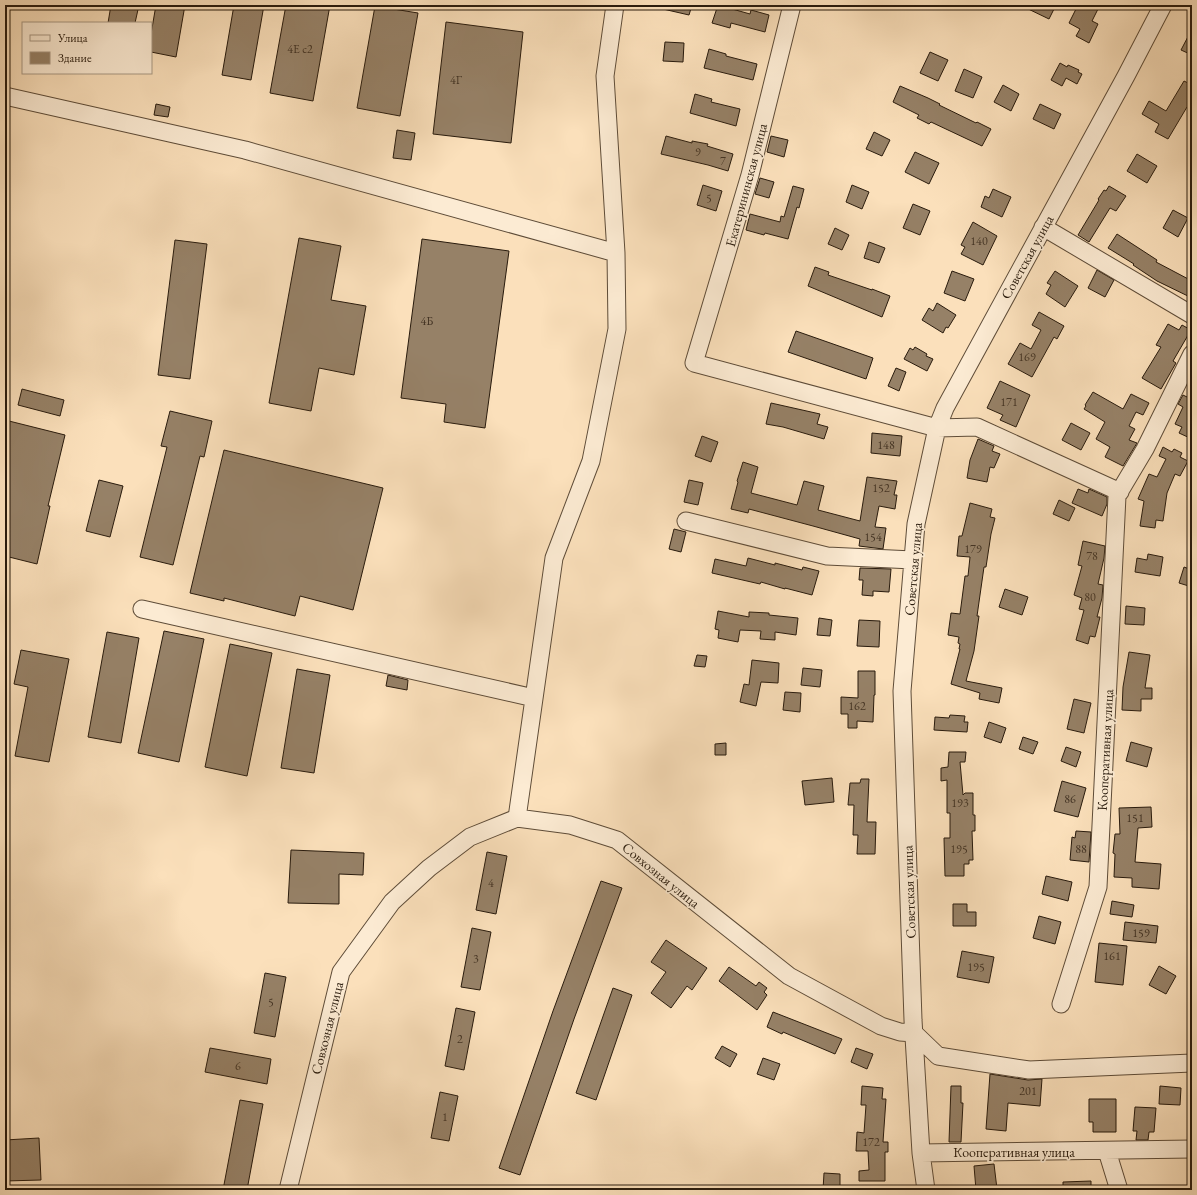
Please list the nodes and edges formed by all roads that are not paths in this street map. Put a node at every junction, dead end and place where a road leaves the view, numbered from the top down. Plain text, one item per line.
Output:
1 (615, 5) edge
2 (792, 5) edge
3 (1163, 5) edge
4 (5, 96) edge
5 (1043, 227) junction
6 (616, 253) junction
7 (1192, 315) edge
8 (1192, 354) edge
9 (938, 428) junction
10 (1120, 492) junction
11 (686, 521) dead end
12 (913, 560) junction
13 (142, 609) dead end
14 (534, 698) junction
15 (517, 818) junction
16 (1061, 1004) dead end
17 (914, 1027) junction
18 (1192, 1063) edge
19 (1192, 1149) edge
20 (1107, 1151) junction
21 (921, 1153) junction
22 (288, 1190) edge
23 (926, 1190) edge
24 (1119, 1190) edge

1 - 6 street
2 - 9 street, Екатерининская улица
3 - 5 street, Советская улица
4 - 6 street
5 - 7 street
5 - 9 street, Советская улица
6 - 14 street
8 - 10 street, Кооперативная улица
9 - 10 street
9 - 12 street, Советская улица
10 - 16 street, Кооперативная улица
11 - 12 street
12 - 17 street, Советская улица
13 - 14 street
14 - 15 street
15 - 17 street, Совхозная улица
15 - 22 street, Совхозная улица
17 - 18 street
17 - 21 street, Советская улица
19 - 20 street, Кооперативная улица
20 - 21 street, Кооперативная улица
20 - 24 street
21 - 23 street, Советская улица

